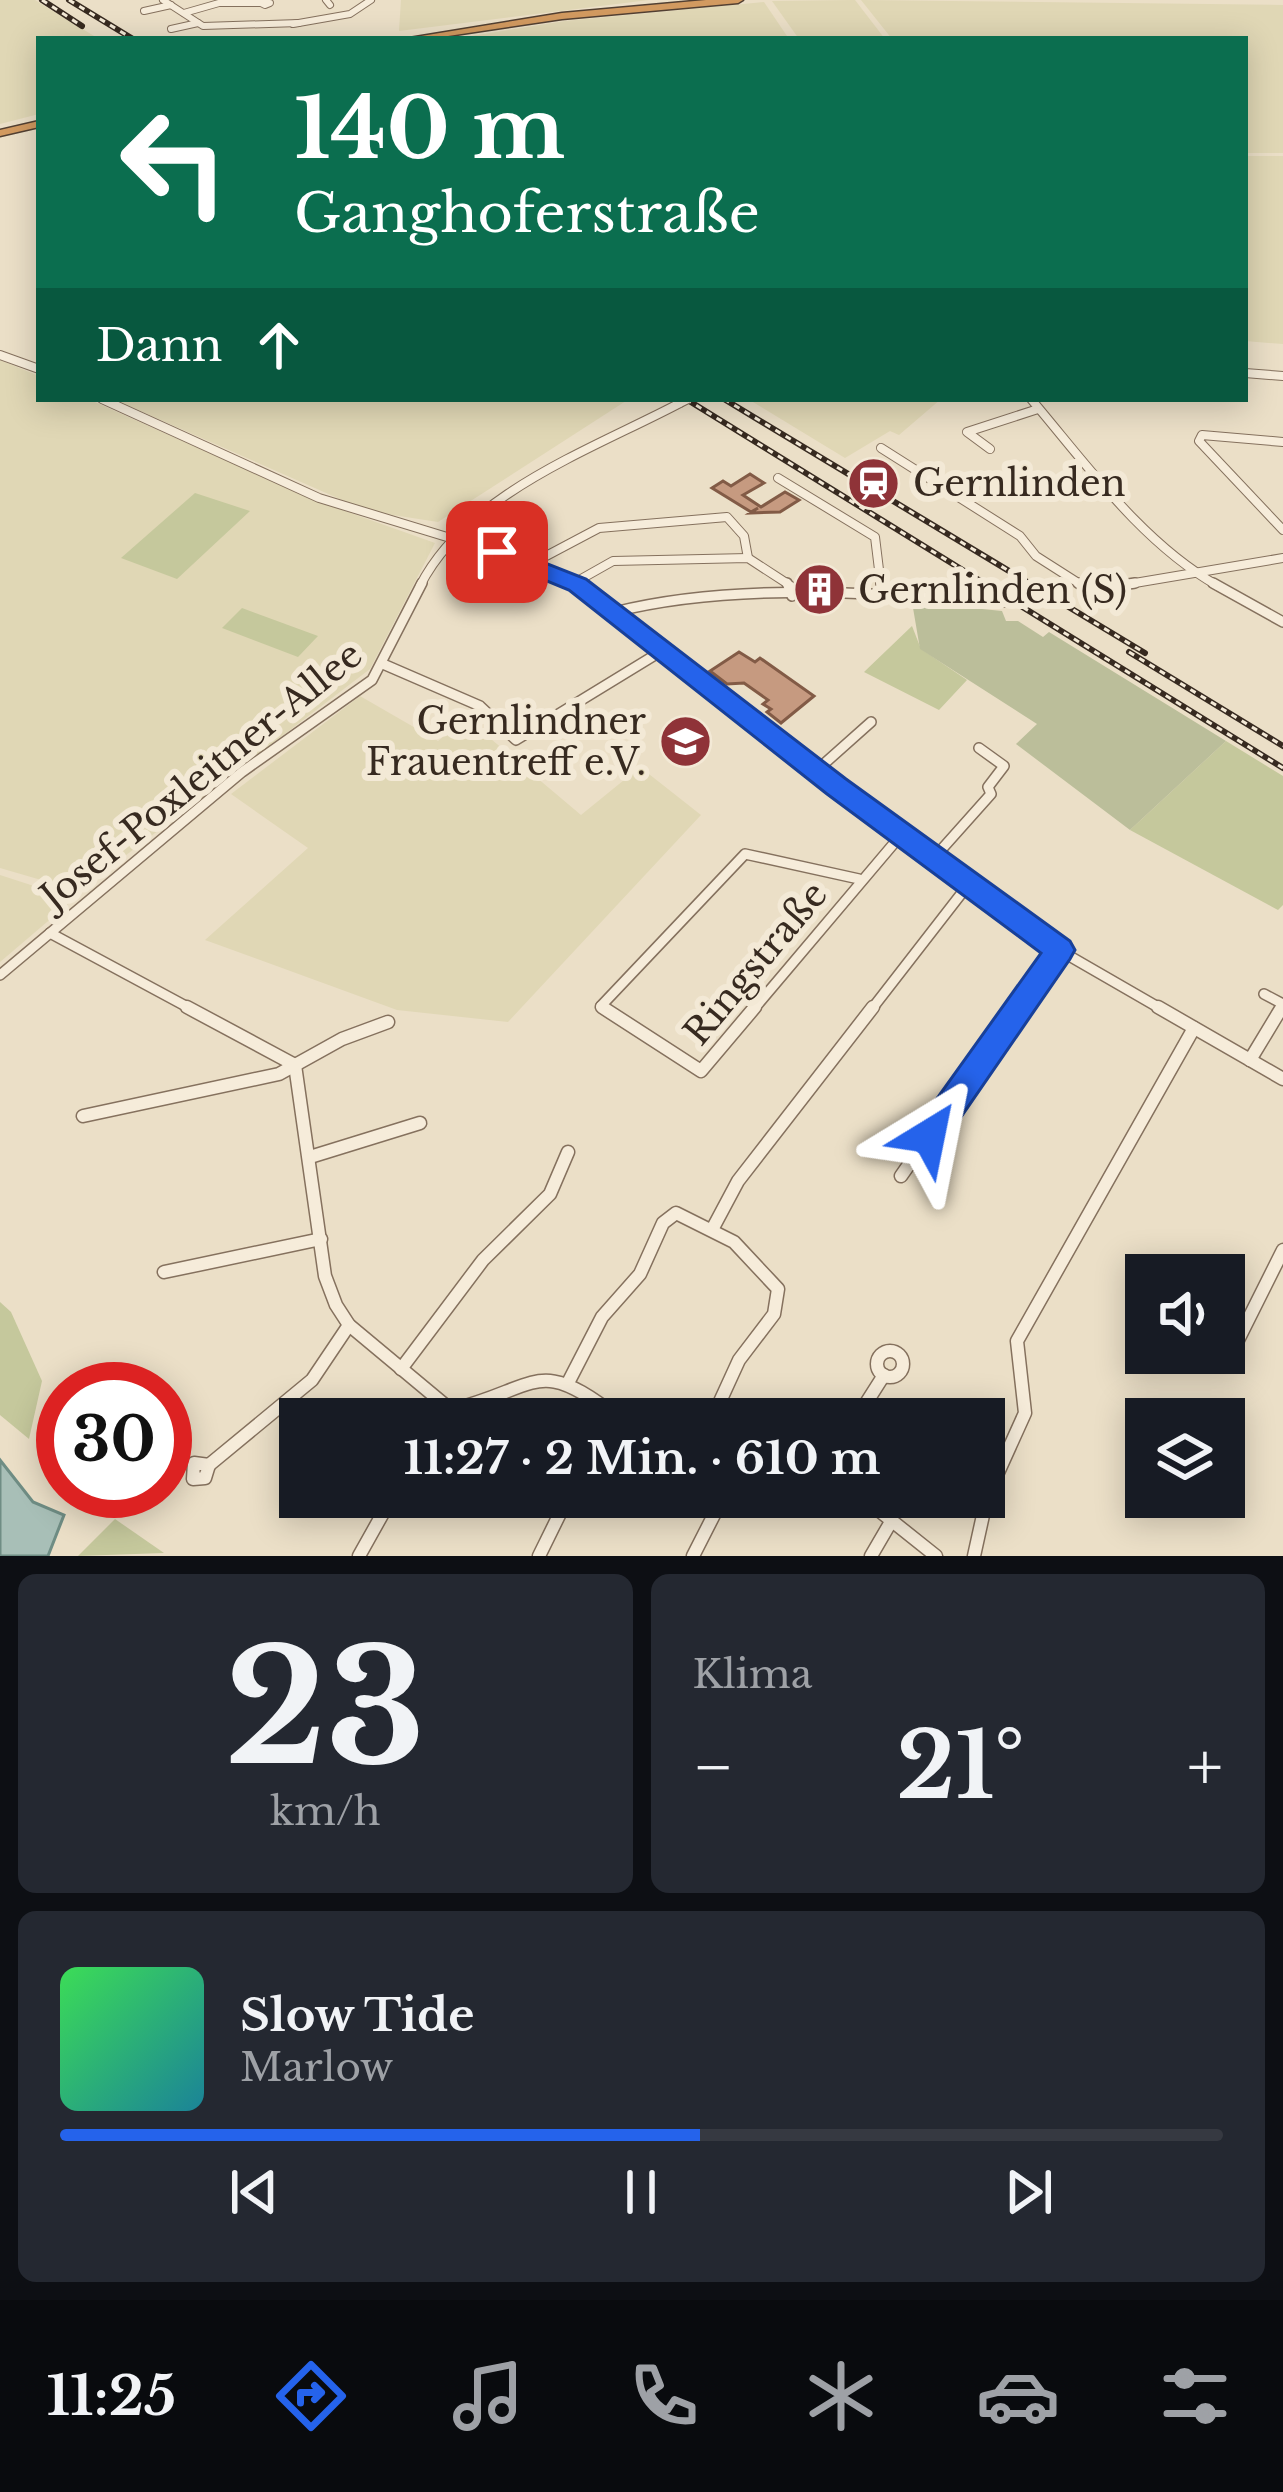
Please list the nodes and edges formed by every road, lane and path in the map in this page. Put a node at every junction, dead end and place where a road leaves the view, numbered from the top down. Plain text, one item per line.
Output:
1 (163, 0) edge
2 (370, 0) edge
3 (738, 0) edge
4 (209, 2) edge
5 (330, 4) edge
6 (171, 5) junction
7 (144, 11) dead end
8 (183, 13) junction
9 (341, 15) junction
10 (198, 23) junction
11 (258, 24) junction
12 (209, 26) junction
13 (171, 29) dead end
14 (209, 36) edge
15 (428, 36) edge
16 (36, 125) edge
17 (0, 134) edge
18 (0, 355) edge
19 (36, 368) edge
20 (1248, 373) edge
21 (1283, 376) edge
22 (109, 402) edge
23 (682, 402) edge
24 (1033, 402) edge
25 (1038, 409) junction
26 (1283, 442) edge
27 (881, 448) dead end
28 (990, 448) dead end
29 (778, 478) dead end
30 (1283, 530) edge
31 (452, 539) junction
32 (748, 558) junction
33 (1283, 558) edge
34 (531, 565) junction
35 (1196, 573) junction
36 (574, 583) junction
37 (882, 594) junction
38 (793, 596) junction
39 (1003, 602) dead end
40 (614, 612) junction
41 (1283, 622) edge
42 (660, 652) junction
43 (382, 664) junction
44 (871, 722) dead end
45 (979, 748) dead end
46 (816, 771) junction
47 (901, 835) junction
48 (933, 860) junction
49 (859, 879) junction
50 (968, 885) junction
51 (50, 933) junction
52 (1060, 950) junction
53 (0, 975) edge
54 (1264, 994) dead end
55 (1283, 1005) edge
56 (388, 1022) dead end
57 (1194, 1028) junction
58 (1250, 1060) junction
59 (295, 1065) junction
60 (1283, 1078) edge
61 (83, 1116) dead end
62 (420, 1124) dead end
63 (568, 1152) dead end
64 (310, 1157) junction
65 (901, 1176) dead end
66 (713, 1226) junction
67 (321, 1240) junction
68 (1283, 1250) edge
69 (164, 1272) dead end
70 (349, 1325) junction
71 (1245, 1326) edge
72 (400, 1369) junction
73 (884, 1375) dead end
74 (569, 1381) junction
75 (432, 1398) edge
76 (498, 1398) edge
77 (592, 1398) edge
78 (722, 1398) edge
79 (869, 1398) edge
80 (208, 1465) dead end
81 (380, 1518) edge
82 (558, 1518) edge
83 (711, 1518) edge
84 (889, 1518) edge
85 (892, 1520) junction
86 (358, 1556) edge
87 (539, 1556) edge
88 (693, 1556) edge
89 (871, 1556) edge
90 (936, 1556) edge
91 (974, 1556) edge

1 - 6 street
2 - 9 street
3 - 15 highway
4 - 8 street
4 - 11 street
5 - 9 street
6 - 7 street
6 - 8 street
8 - 10 street
9 - 11 street
10 - 12 street
10 - 13 street
11 - 12 street
12 - 14 street
16 - 17 highway
18 - 19 street
20 - 21 street
22 - 31 street
23 - 31 street
24 - 25 street
25 - 28 street
25 - 35 street
26 - 30 street
27 - 35 street
29 - 37 street
31 - 34 street
31 - 43 street, Josef-Poxleitner-Allee
32 - 34 street
32 - 36 street
32 - 38 street
33 - 35 street
34 - 36 street
35 - 41 street
36 - 40 street
37 - 38 street
37 - 39 street
38 - 40 street
40 - 42 street
42 - 43 street
42 - 46 street
43 - 51 street, Josef-Poxleitner-Allee
44 - 46 street
45 - 48 street
46 - 47 street
47 - 48 street
47 - 49 street, Ringstraße
48 - 50 street
49 - 49 street, Ringstraße
50 - 52 street
50 - 66 street
51 - 53 street, Josef-Poxleitner-Allee
51 - 59 street
52 - 57 street
52 - 65 street
54 - 55 street
55 - 58 street
56 - 59 street
57 - 58 street
57 - 91 street
58 - 60 street
59 - 61 street
59 - 64 street
62 - 64 street
63 - 72 street
64 - 67 street
66 - 74 street
66 - 78 street
67 - 69 street
67 - 70 street
68 - 71 street
70 - 72 street
70 - 80 street
72 - 75 street
73 - 79 street
74 - 76 street
74 - 77 street
81 - 86 street
82 - 87 street
83 - 88 street
84 - 85 street
85 - 89 street
85 - 90 street

